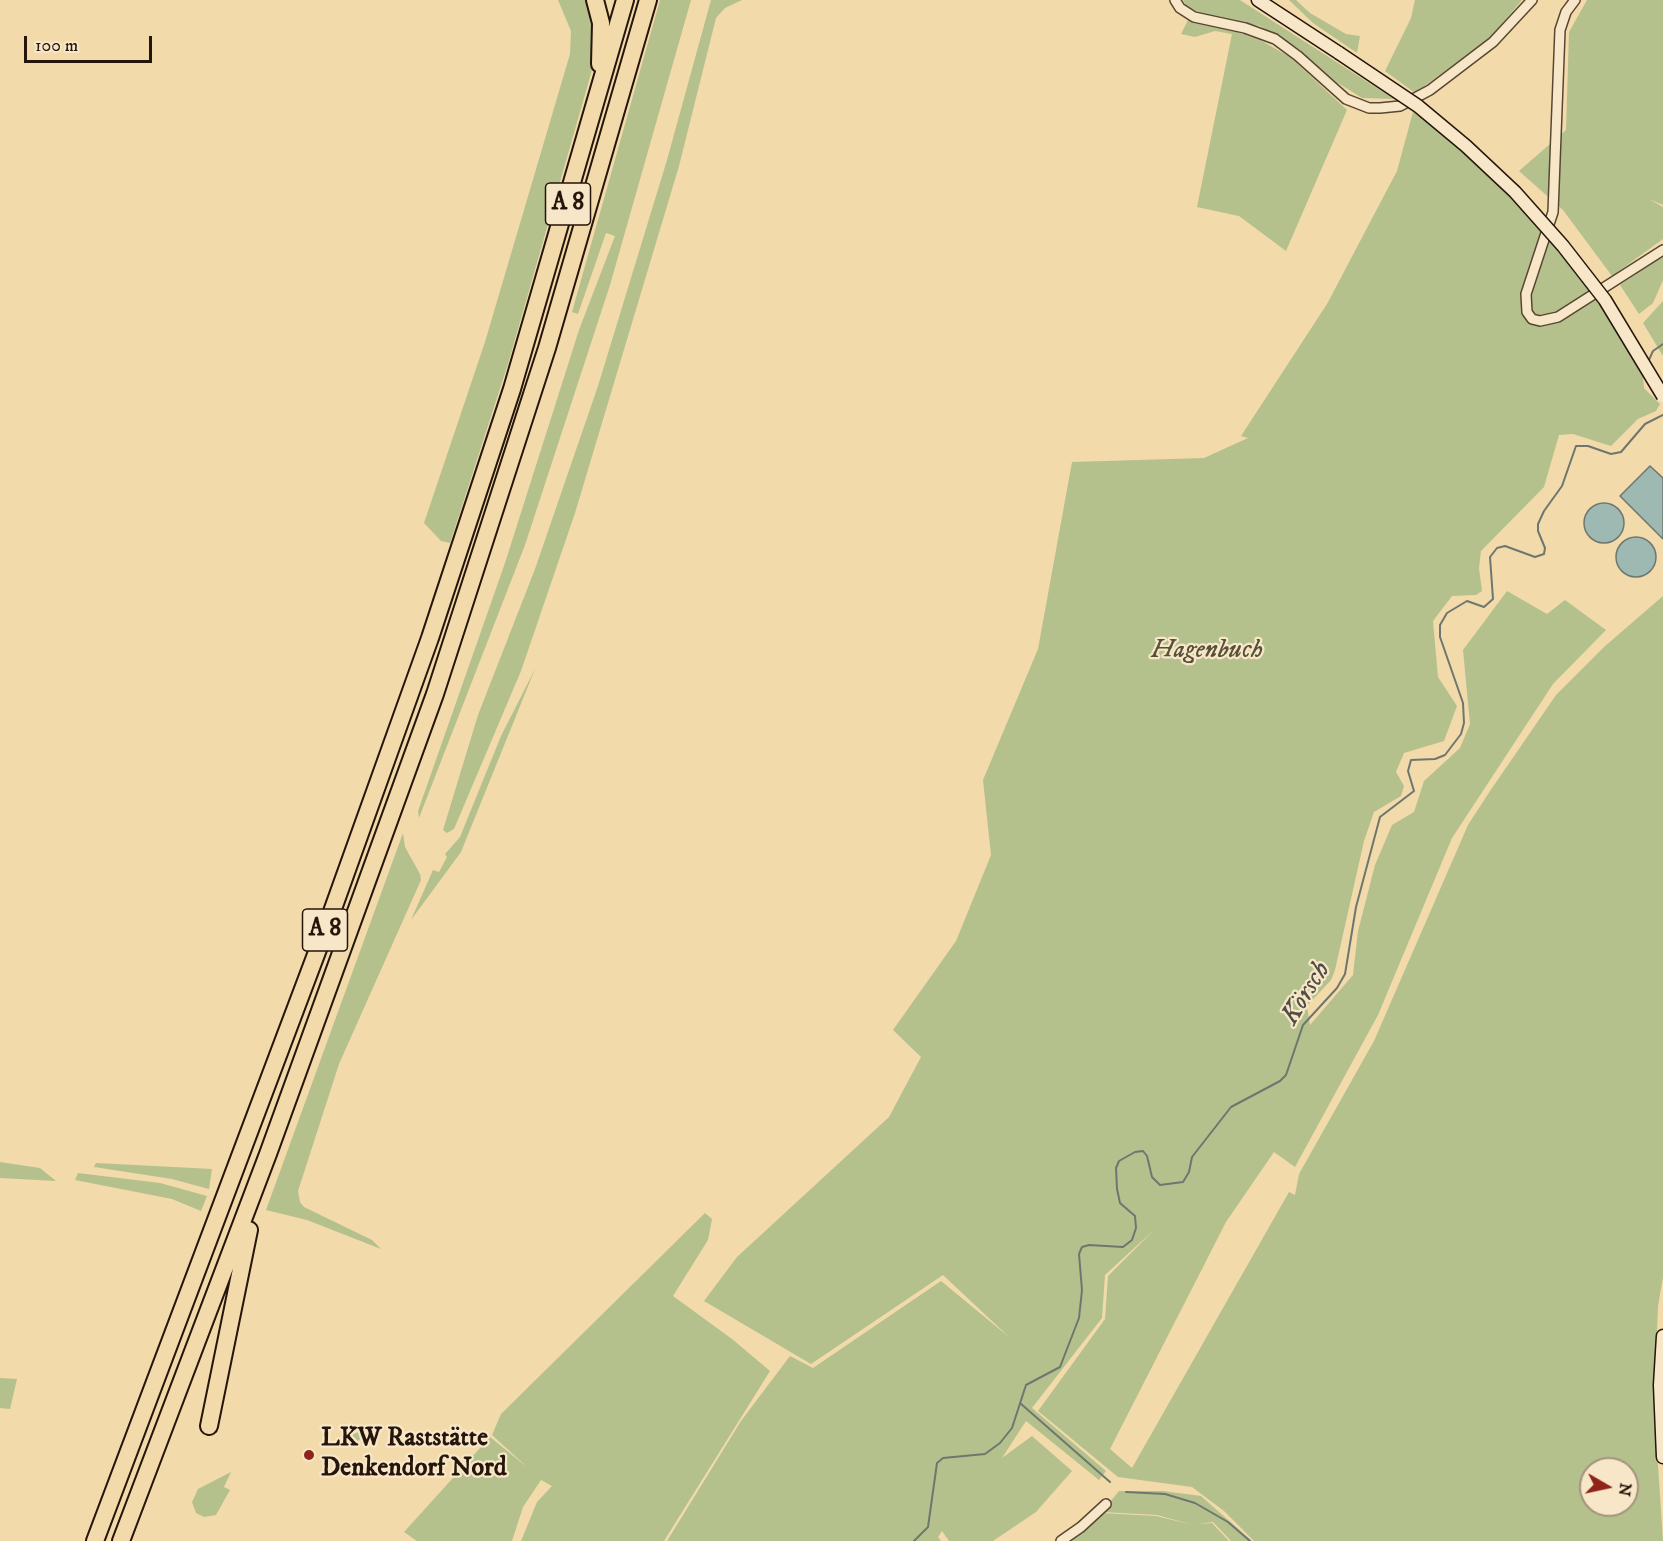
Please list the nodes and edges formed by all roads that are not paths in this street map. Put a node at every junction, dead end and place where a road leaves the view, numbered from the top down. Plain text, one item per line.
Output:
1 (595, 0) edge
2 (625, 0) edge
3 (648, 0) edge
4 (1175, 0) edge
5 (1258, 0) edge
6 (1532, 0) edge
7 (1575, 0) edge
8 (599, 95) junction
9 (1663, 250) edge
10 (1663, 396) edge
11 (268, 1154) junction
12 (1663, 1336) edge
13 (209, 1426) dead end
14 (1663, 1457) edge
15 (1106, 1504) dead end
16 (95, 1541) edge
17 (121, 1541) edge
18 (1061, 1541) edge

1 - 8 highway
2 - 8 highway, A 8
3 - 11 highway, A 8
4 - 6 street
5 - 10 main road, bridge
7 - 9 street
8 - 16 highway, A 8
11 - 13 highway
11 - 17 highway, A 8
12 - 14 main road
15 - 18 street

